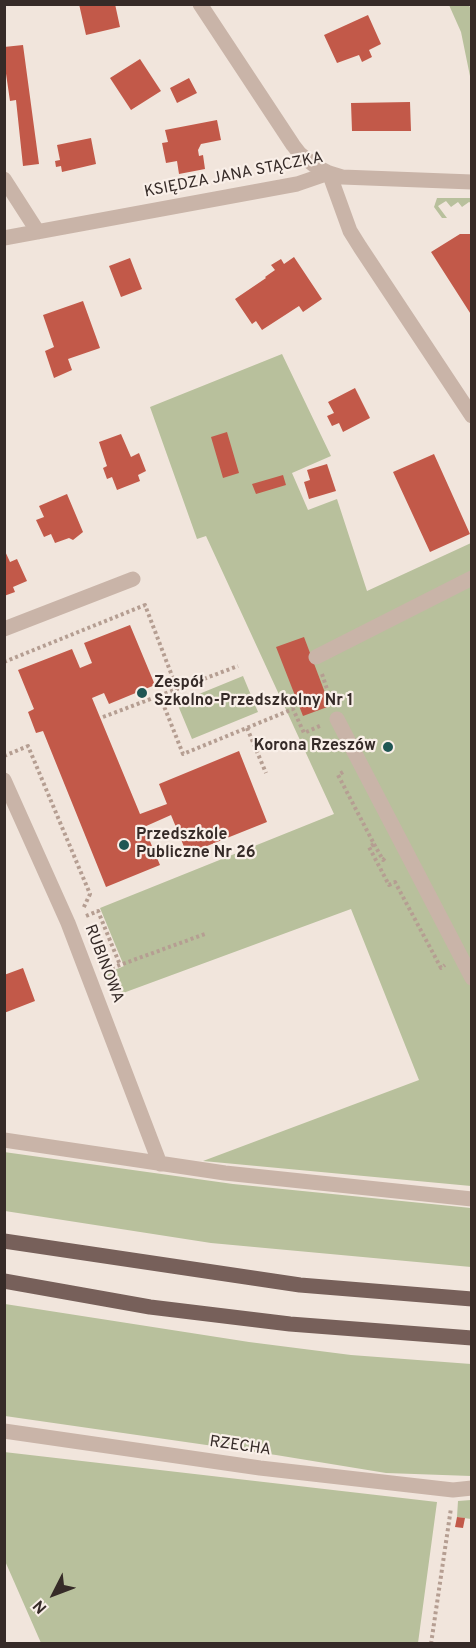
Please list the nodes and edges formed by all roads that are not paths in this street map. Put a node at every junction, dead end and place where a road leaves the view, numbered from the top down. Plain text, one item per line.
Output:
1 (200, 4) edge
2 (329, 173) junction
3 (4, 179) edge
4 (471, 182) edge
5 (39, 232) junction
6 (4, 238) edge
7 (471, 416) edge
8 (471, 578) edge
9 (133, 579) dead end
10 (4, 629) edge
11 (316, 657) road end
12 (337, 719) road end
13 (4, 780) edge
14 (471, 978) edge
15 (4, 1140) edge
16 (160, 1164) junction
17 (471, 1199) edge
18 (4, 1240) edge
19 (4, 1281) edge
20 (471, 1299) edge
21 (471, 1338) edge
22 (4, 1431) edge
23 (471, 1488) edge

1 - 2 street
2 - 4 street, KSIĘDZA JANA STĄCZKA
2 - 5 street, KSIĘDZA JANA STĄCZKA
2 - 7 street
3 - 5 street
5 - 6 street, KSIĘDZA JANA STĄCZKA
8 - 11 street
9 - 10 street
12 - 14 street
13 - 16 street, RUBINOWA
15 - 16 street
16 - 17 street
18 - 20 main road
19 - 21 main road
22 - 23 street, RZECHA

